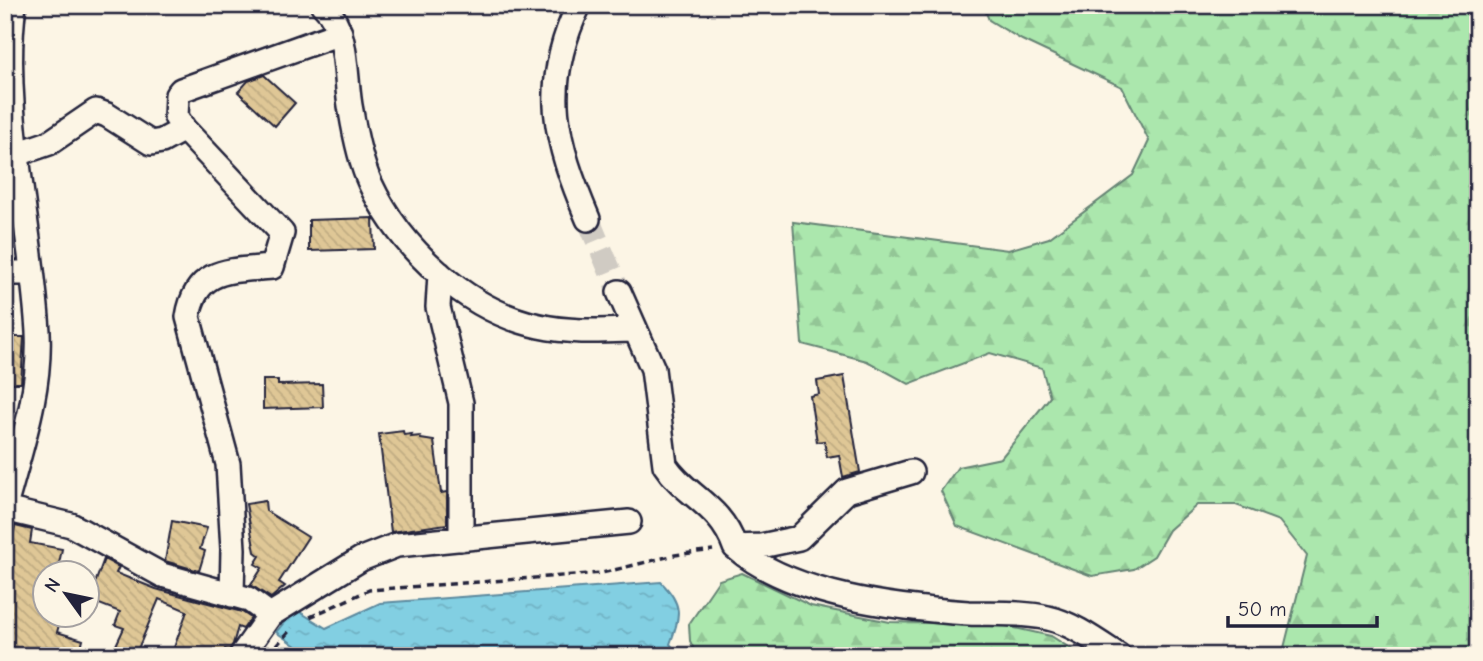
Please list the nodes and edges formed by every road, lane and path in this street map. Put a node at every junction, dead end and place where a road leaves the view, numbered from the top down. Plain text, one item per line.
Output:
1 (14, 5) edge
2 (323, 5) edge
3 (579, 5) edge
4 (340, 33) junction
5 (184, 129) junction
6 (14, 155) junction
7 (588, 219) tunnel mouth
8 (5, 273) edge
9 (29, 273) junction
10 (440, 274) junction
11 (619, 292) tunnel mouth
12 (634, 330) junction
13 (911, 472) dead end
14 (7, 510) edge
15 (629, 522) dead end
16 (461, 539) junction
17 (735, 547) junction
18 (232, 595) junction
19 (270, 615) junction
20 (308, 618) dead end
21 (296, 624) dead end
22 (272, 650) dead end
23 (242, 656) edge
24 (1119, 656) edge

1 - 6 street
2 - 4 street
3 - 7 street
4 - 5 street
4 - 10 street
5 - 6 street
5 - 18 street
6 - 9 street
8 - 9 street
9 - 14 street
10 - 12 street
10 - 16 street
11 - 12 street
12 - 17 street
13 - 17 street
14 - 18 street
15 - 16 street
16 - 19 street
17 - 20 path
17 - 24 street
18 - 19 street
19 - 23 street
21 - 22 path

